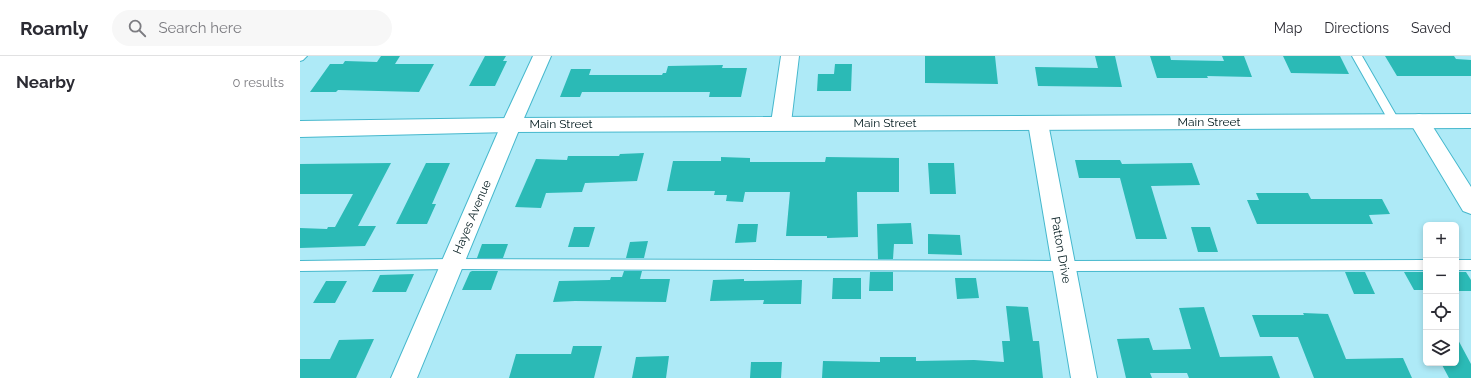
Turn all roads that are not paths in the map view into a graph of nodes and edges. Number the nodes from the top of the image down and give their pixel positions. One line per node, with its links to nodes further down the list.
1 (542, 56): 9 (main road, Hayes Avenue)
2 (790, 56): 7 (main road)
3 (1357, 56): 6 (lane)
4 (1419, 121): 5 (main road, Main Street); 6 (main road, Main Street); 11 (main road)
5 (1471, 121)
6 (1395, 122): 8 (main road, Main Street)
7 (781, 123): 8 (main road, Main Street); 9 (main road, Main Street)
8 (1038, 123): 17 (main road, Patton Drive)
9 (511, 125): 10 (main road, Main Street); 12 (main road, Hayes Avenue)
10 (300, 129)
11 (1471, 205)
12 (452, 264): 16 (lane); 17 (lane); 18 (main road, Hayes Avenue)
13 (1423, 265): 17 (lane)
14 (1459, 265): 15 (lane)
15 (1471, 265)
16 (300, 266)
17 (1064, 266): 19 (main road, Patton Drive)
18 (404, 378)
19 (1084, 378)

